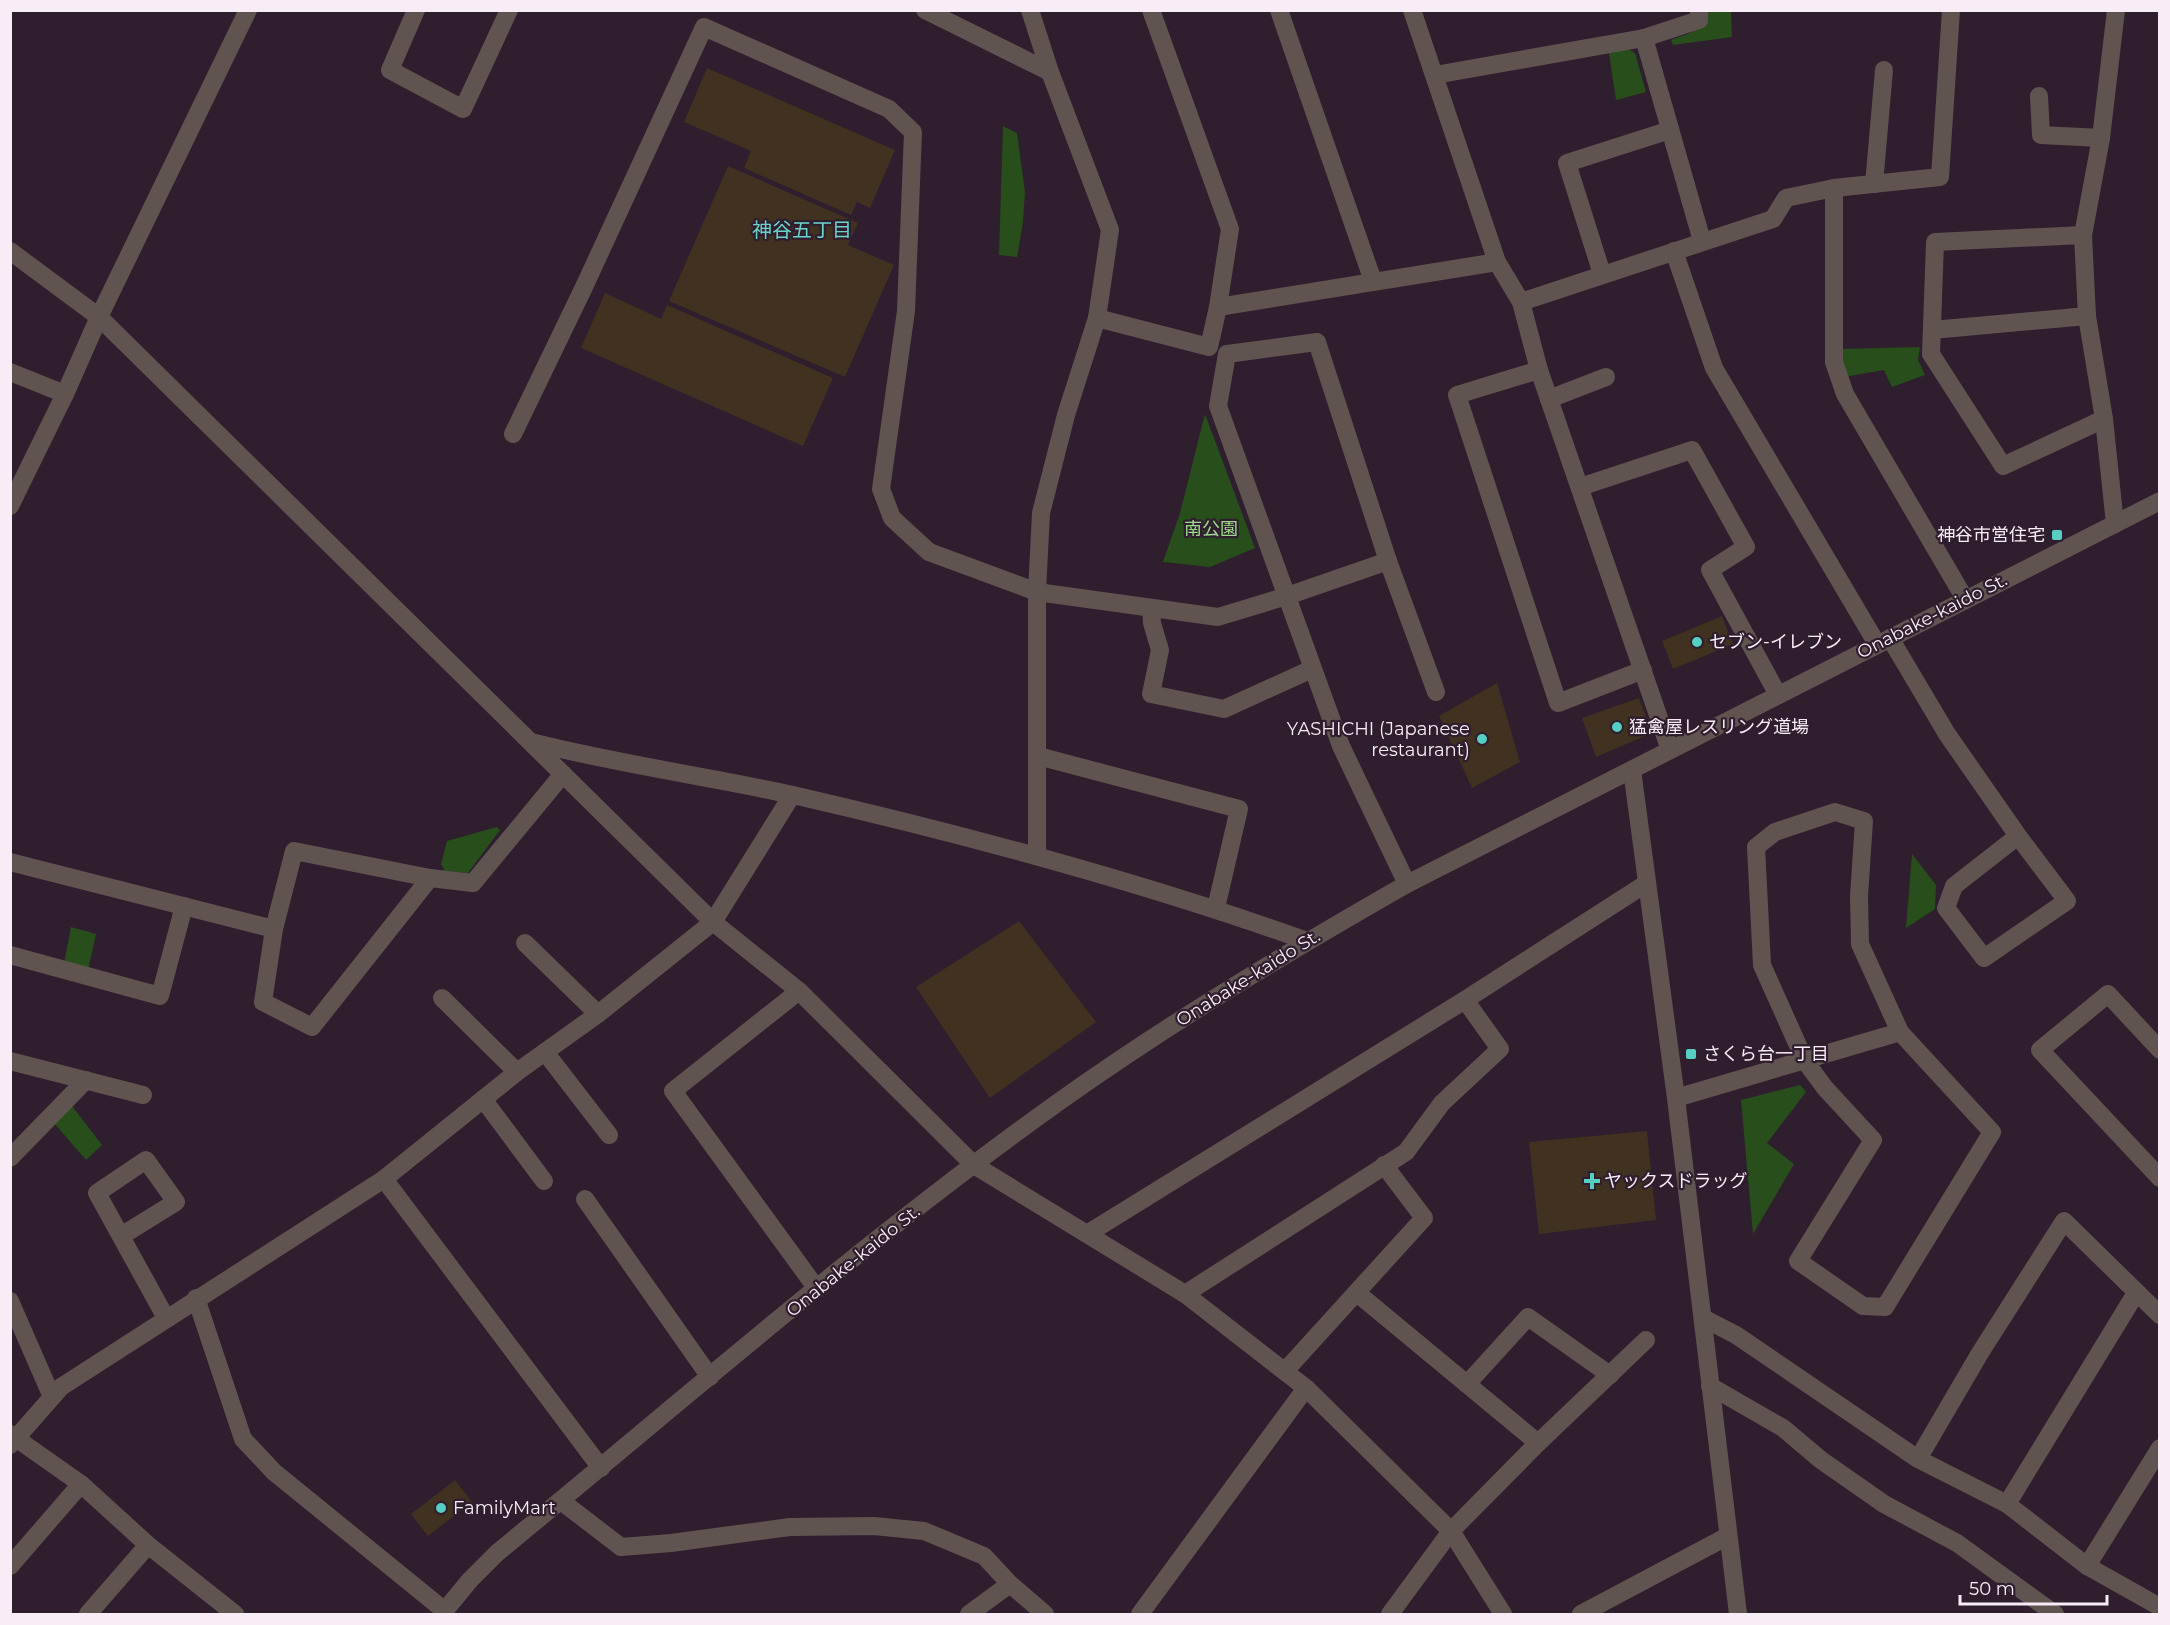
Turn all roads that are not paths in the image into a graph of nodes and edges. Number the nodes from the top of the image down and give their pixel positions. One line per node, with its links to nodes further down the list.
1 (248, 10): 31 (street)
2 (416, 10): 3 (street)
3 (509, 10)
4 (925, 10): 14 (street)
5 (1030, 10): 14 (street)
6 (1152, 10): 29 (street)
7 (1279, 10): 27 (street)
8 (1412, 10): 15 (street)
9 (1699, 10): 12 (street)
10 (1952, 10): 19 (street)
11 (2116, 10): 18 (street)
12 (1644, 38): 15 (street); 17 (street)
13 (1884, 70): 19 (street)
14 (1050, 72): 32 (street)
15 (1434, 75): 25 (street)
16 (2039, 96): 18 (street)
17 (1670, 130): 22 (street); 26 (street)
18 (2101, 138): 21 (street)
19 (1874, 184): 20 (street)
20 (1834, 188): 22 (street); 48 (street)
21 (2083, 235): 30 (street); 33 (street)
22 (1702, 241): 23 (street)
23 (1674, 250): 26 (street); 50 (street)
24 (10, 251): 31 (street)
25 (1497, 262): 27 (street); 28 (street)
26 (1602, 274): 28 (street)
27 (1373, 281): 29 (street)
28 (1521, 302): 34 (street)
29 (1218, 307): 32 (street)
30 (2087, 316): 33 (street); 39 (street)
31 (99, 318): 37 (street); 55 (street)
32 (1097, 318): 46 (street)
33 (1932, 330): 39 (street)
34 (1539, 370): 38 (street); 52 (street)
35 (10, 372): 37 (street)
36 (1606, 377): 38 (street)
37 (65, 394): 43 (street)
38 (1549, 399): 41 (street)
39 (2104, 419): 44 (street)
40 (513, 434): 46 (street)
41 (1580, 487): 52 (street); 54 (street)
42 (2160, 501): 44 (street, Onabake-kaido St.)
43 (10, 506)
44 (2115, 524): 48 (street, Onabake-kaido St.)
45 (1388, 561): 47 (street); 47 (street); 53 (street)
46 (1037, 592): 49 (street); 57 (street)
47 (1287, 596): 49 (street); 51 (street)
48 (1965, 599): 50 (street, Onabake-kaido St.)
49 (1151, 608): 51 (street)
50 (1884, 641): 54 (street, Onabake-kaido St.); 61 (street)
51 (1312, 669): 66 (street)
52 (1643, 670): 56 (street)
53 (1436, 692)
54 (1778, 694): 56 (street, Onabake-kaido St.)
55 (530, 742): 59 (street); 60 (street)
56 (1670, 750): 58 (street, Onabake-kaido St.)
57 (1038, 756): 62 (street); 68 (street)
58 (1632, 770): 65 (street); 66 (street, Onabake-kaido St.)
59 (563, 774): 64 (street); 69 (street)
60 (792, 795): 62 (street); 69 (street)
61 (2018, 836): 61 (street)
62 (1037, 855): 68 (street)
63 (10, 862): 67 (street)
64 (430, 878): 70 (street); 70 (street)
65 (1647, 883): 76 (street); 86 (street)
66 (1407, 884): 71 (street, Onabake-kaido St.)
67 (184, 906): 70 (street); 73 (street)
68 (1216, 908): 71 (street)
69 (713, 922): 74 (street); 77 (street)
70 (274, 929)
71 (1307, 941): 90 (street, Onabake-kaido St.)
72 (525, 943): 77 (street)
73 (10, 955)
74 (799, 991): 90 (street); 98 (street)
75 (442, 998): 83 (street)
76 (1465, 1000): 91 (street); 96 (street)
77 (598, 1014): 80 (street)
78 (1900, 1032): 82 (street); 82 (street); 82 (street)
79 (2160, 1050): 92 (street)
80 (545, 1052): 83 (street); 88 (street)
81 (10, 1061): 84 (street)
82 (1805, 1061): 86 (street)
83 (517, 1072): 87 (street)
84 (86, 1080): 85 (street); 89 (street)
85 (143, 1095)
86 (1676, 1098): 106 (street)
87 (483, 1099): 93 (street); 94 (street)
88 (609, 1135)
89 (10, 1158)
90 (974, 1165): 96 (street); 98 (street, Onabake-kaido St.)
91 (1384, 1165): 99 (street); 101 (street)
92 (2160, 1178)
93 (384, 1179): 102 (street); 119 (street)
94 (544, 1181)
95 (585, 1199): 110 (street)
96 (1087, 1234): 101 (street)
97 (121, 1236): 105 (street)
98 (817, 1289): 110 (street, Onabake-kaido St.)
99 (1357, 1293): 108 (street); 111 (street)
100 (2136, 1293): 104 (street); 118 (street); 122 (street)
101 (1185, 1294): 108 (street)
102 (196, 1298): 105 (street); 131 (street)
103 (10, 1301): 114 (street)
104 (2160, 1315)
105 (166, 1318): 114 (street)
106 (1703, 1318): 112 (street); 118 (street)
107 (1646, 1340): 109 (street)
108 (1285, 1371): 113 (street)
109 (1610, 1374): 111 (street); 116 (street)
110 (710, 1377): 119 (street, Onabake-kaido St.)
111 (1467, 1384): 116 (street)
112 (1710, 1386): 124 (street); 141 (street)
113 (1306, 1388): 123 (street); 136 (street)
114 (52, 1397): 115 (street)
115 (13, 1439): 120 (street)
116 (1538, 1443): 123 (street)
117 (2160, 1448): 127 (street)
118 (1917, 1459): 122 (street)
119 (601, 1468): 121 (street, Onabake-kaido St.)
120 (81, 1484): 125 (street); 126 (street)
121 (561, 1501): 128 (street); 131 (street, Onabake-kaido St.)
122 (2007, 1504): 127 (street)
123 (1451, 1531): 137 (street); 138 (street)
124 (1728, 1536): 139 (street); 140 (street)
125 (148, 1545): 130 (street); 132 (street)
126 (10, 1566)
127 (2087, 1566): 129 (street)
128 (1010, 1584): 134 (street); 135 (street)
129 (2160, 1607)
130 (212, 1608): 133 (street)
131 (443, 1613)
132 (88, 1614)
133 (235, 1614)
134 (969, 1614)
135 (1045, 1614)
136 (1140, 1614)
137 (1390, 1614)
138 (1503, 1614)
139 (1581, 1614)
140 (1738, 1614)
141 (2055, 1614)

